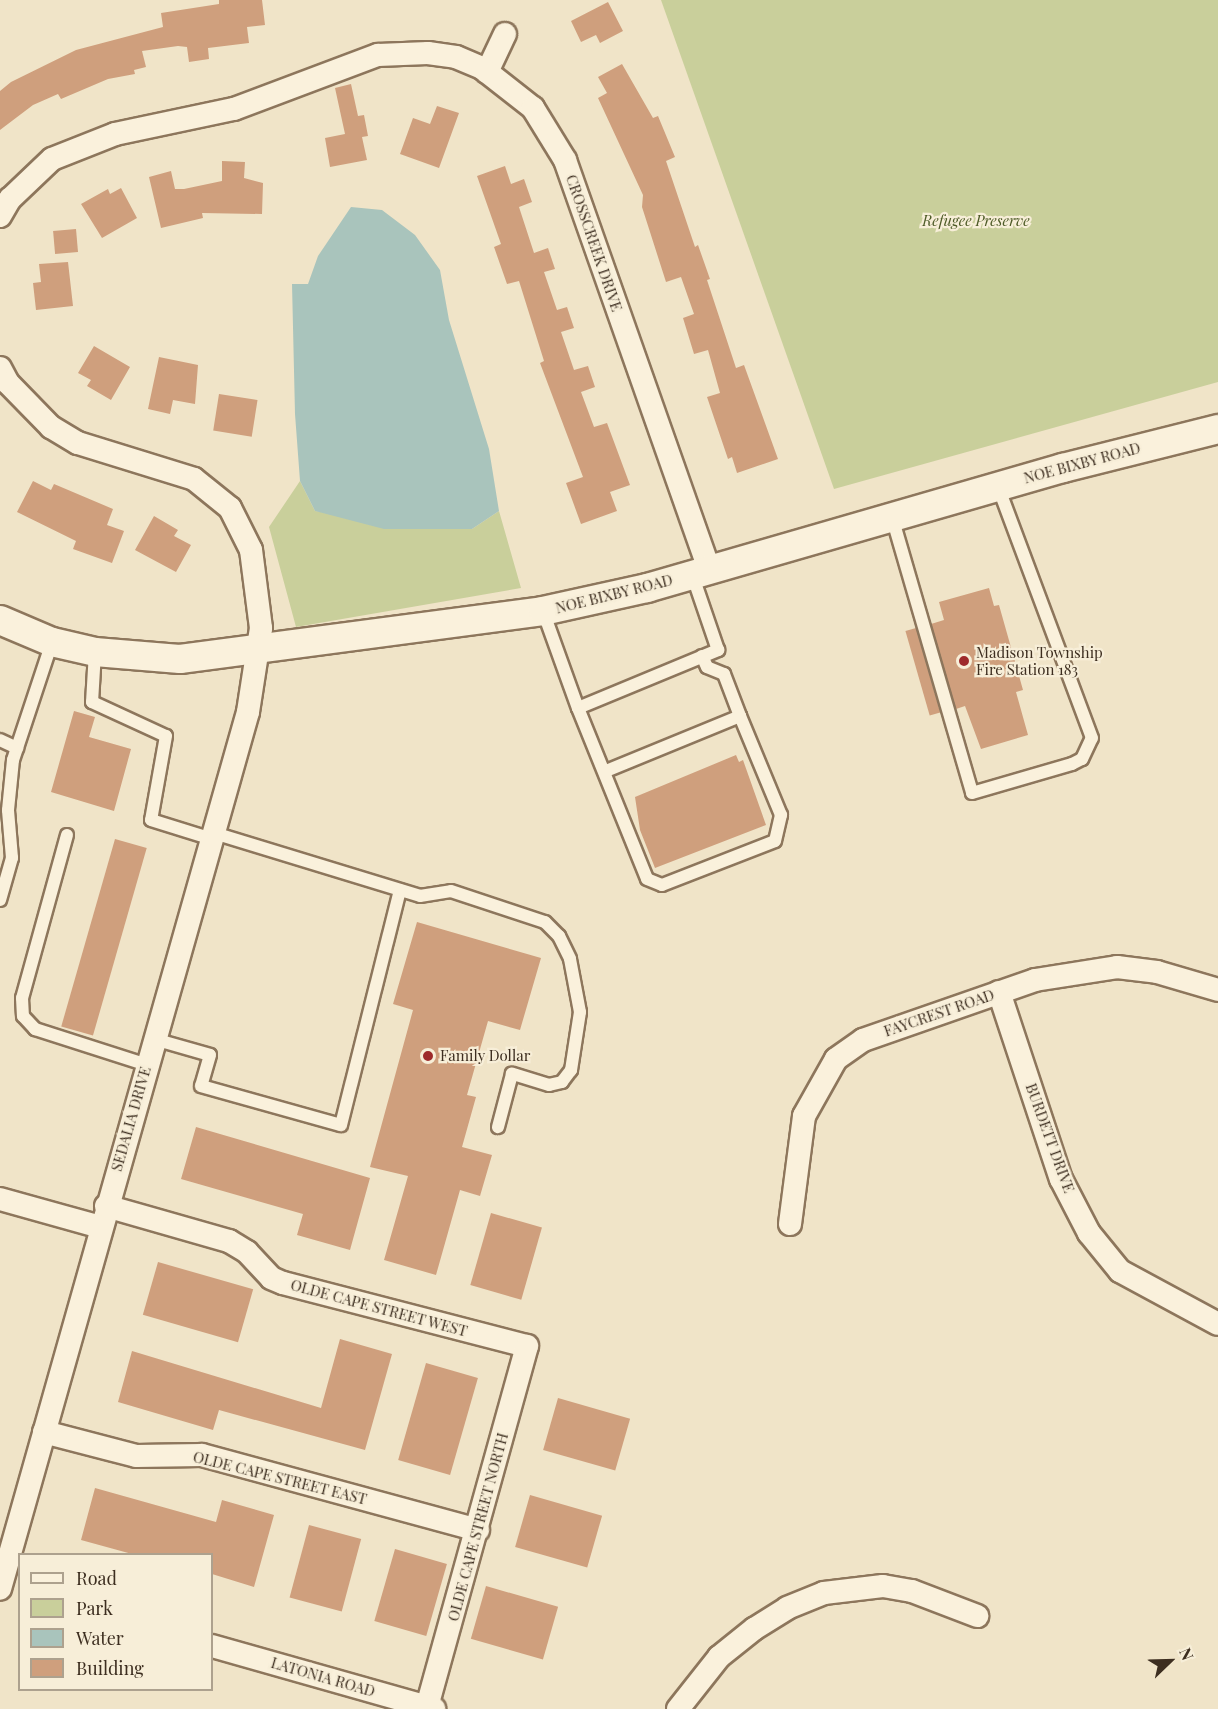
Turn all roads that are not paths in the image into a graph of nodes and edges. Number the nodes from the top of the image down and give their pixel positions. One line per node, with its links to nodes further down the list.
1 (505, 34): 2 (street)
2 (487, 72): 3 (street, CROSSCREEK DRIVE); 8 (street, CROSSCREEK DRIVE)
3 (0, 216)
4 (0, 368): 12 (street)
5 (1218, 429): 6 (street, NOE BIXBY ROAD)
6 (998, 487): 7 (street, NOE BIXBY ROAD); 7 (lane)
7 (892, 517): 8 (street, NOE BIXBY ROAD)
8 (700, 572): 9 (street, NOE BIXBY ROAD); 14 (lane)
9 (543, 611): 12 (street, NOE BIXBY ROAD); 15 (lane)
10 (0, 620): 11 (street, NOE BIXBY ROAD)
11 (52, 642): 13 (street, NOE BIXBY ROAD); 18 (lane)
12 (260, 649): 13 (street, NOE BIXBY ROAD); 21 (street, SEDALIA DRIVE)
13 (94, 652): 21 (lane)
14 (702, 656): 15 (lane); 16 (lane)
15 (578, 708): 19 (lane)
16 (740, 716): 19 (lane); 19 (lane)
17 (0, 740): 18 (lane)
18 (17, 748): 23 (lane)
19 (606, 771)
20 (67, 835): 27 (lane)
21 (213, 836): 22 (lane); 26 (street, SEDALIA DRIVE)
22 (400, 890): 26 (lane); 28 (lane)
23 (0, 900)
24 (1218, 990): 25 (street, FAYCREST ROAD)
25 (999, 992): 31 (street, FAYCREST ROAD); 32 (street, BURDETT DRIVE)
26 (154, 1039): 27 (street, SEDALIA DRIVE)
27 (147, 1065): 30 (street, SEDALIA DRIVE)
28 (498, 1126)
29 (0, 1199): 30 (street, OLDE CAPE STREET WEST)
30 (103, 1216): 33 (street, OLDE CAPE STREET WEST); 34 (street, SEDALIA DRIVE)
31 (790, 1224)
32 (1218, 1324)
33 (527, 1346): 35 (street, OLDE CAPE STREET NORTH)
34 (44, 1432): 35 (street, OLDE CAPE STREET EAST); 36 (street, SEDALIA DRIVE)
35 (478, 1530): 40 (street, OLDE CAPE STREET NORTH)
36 (0, 1587): 37 (street)
37 (18, 1591)
38 (977, 1616): 41 (street)
39 (213, 1646): 40 (street, LATONIA ROAD)
40 (431, 1708)
41 (678, 1709)

